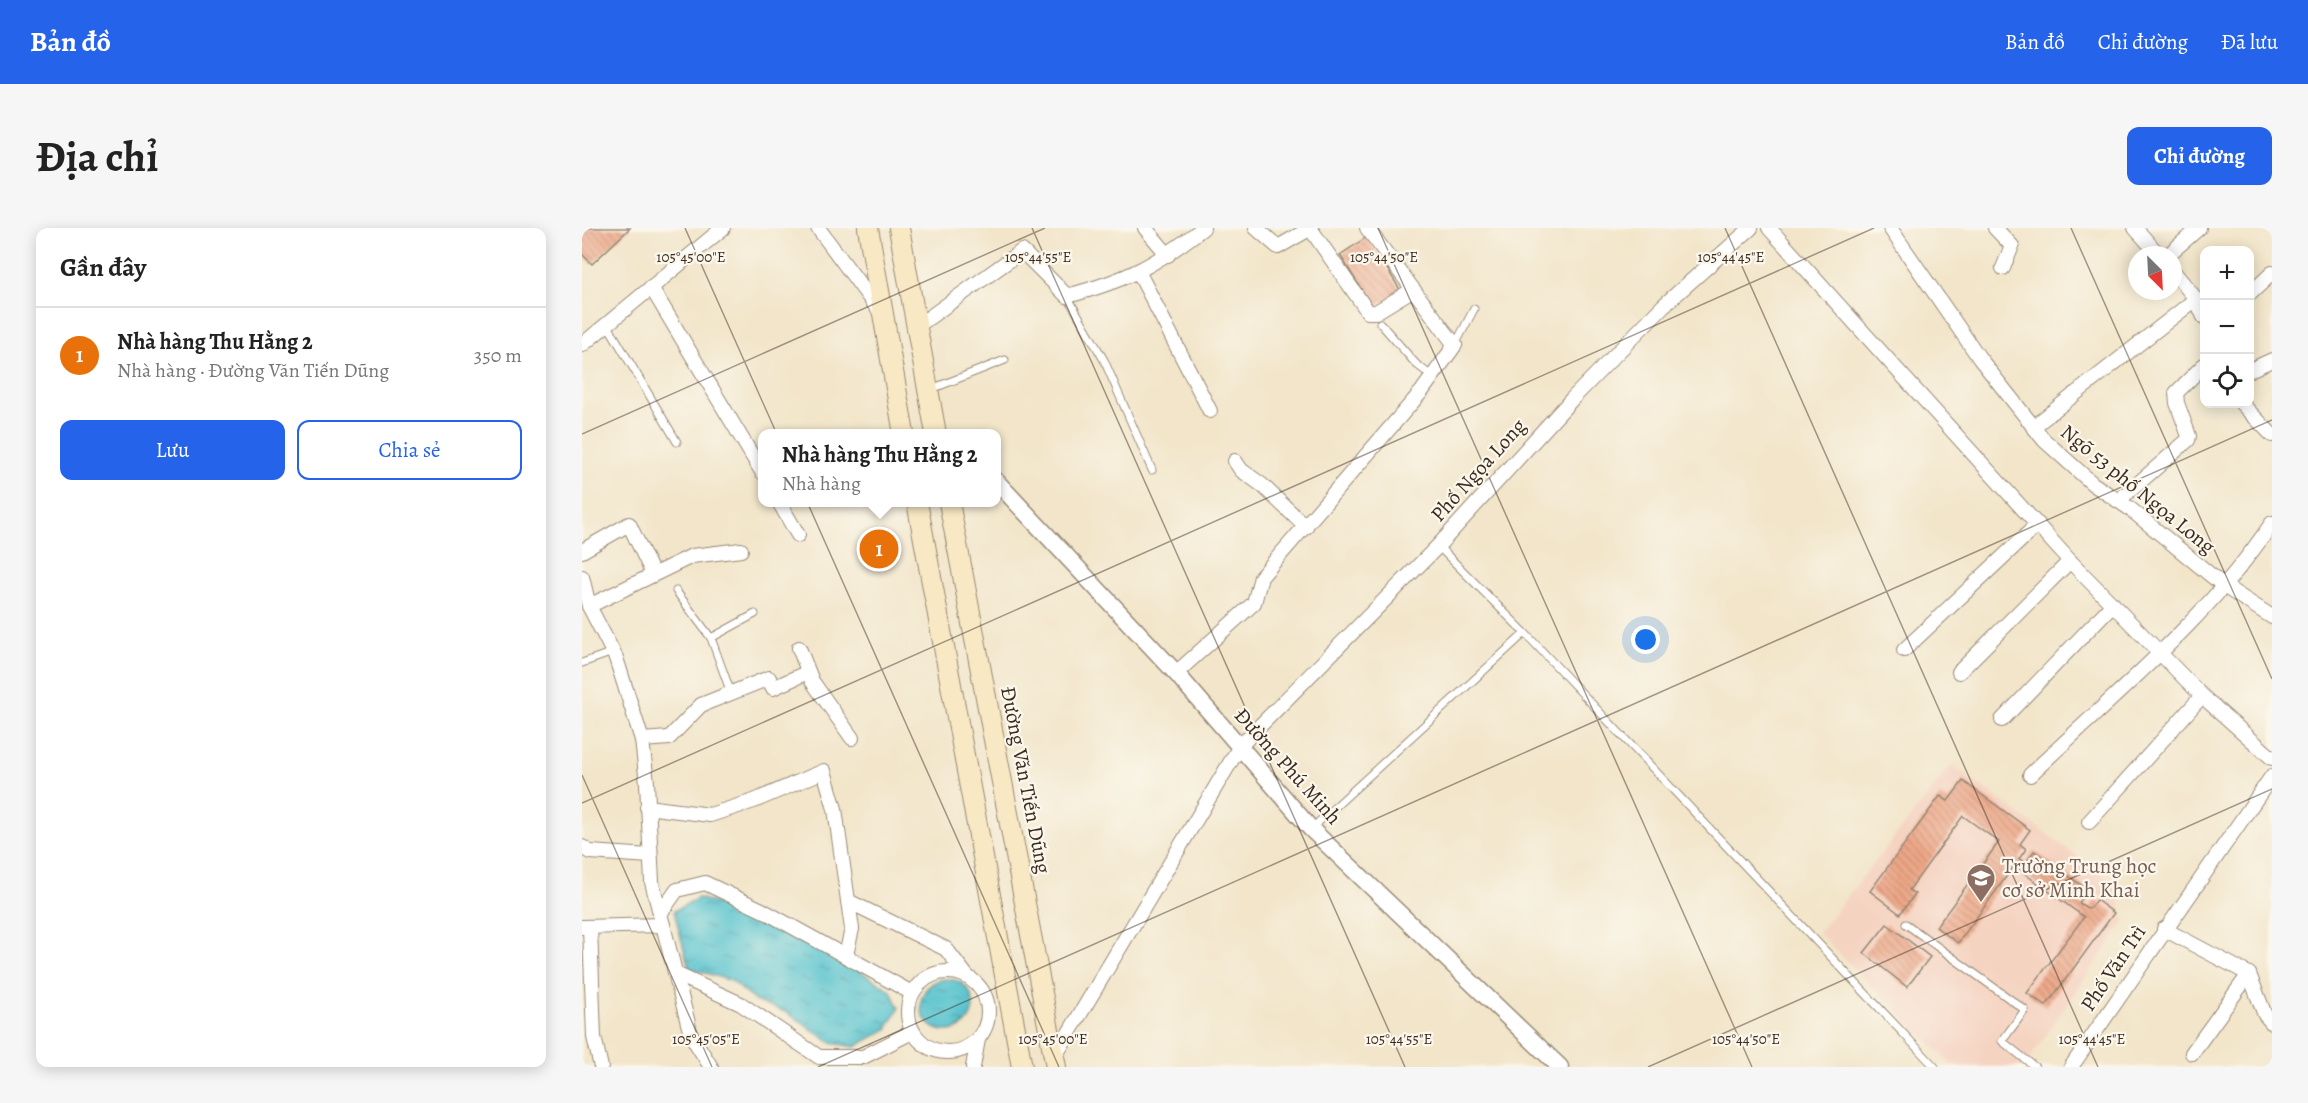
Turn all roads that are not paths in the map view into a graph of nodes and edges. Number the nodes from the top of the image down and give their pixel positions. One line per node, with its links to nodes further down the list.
1 (723, 228): 23 (street)
2 (818, 228): 30 (street)
3 (868, 228): 30 (main road)
4 (899, 228): 33 (main road)
5 (1144, 228): 18 (street)
6 (1203, 228): 18 (street)
7 (1256, 228): 8 (street)
8 (1310, 228): 24 (street)
9 (1367, 228): 24 (street)
10 (1751, 228): 61 (street, Phố Ngọa Long)
11 (1769, 228): 58 (street)
12 (1890, 228): 44 (street, Ngõ 53 phố Ngọa Long)
13 (1995, 228): 19 (street)
14 (2135, 228): 16 (street)
15 (2199, 228): 17 (street)
16 (2151, 246)
17 (2178, 246)
18 (1168, 255): 20 (street)
19 (2003, 268)
20 (1140, 273): 26 (street); 43 (street)
21 (2272, 273): 25 (street)
22 (2182, 282): 27 (street)
23 (651, 287): 32 (street); 50 (street)
24 (1413, 290): 35 (street)
25 (2254, 290)
26 (1067, 296): 33 (street); 51 (lane)
27 (2196, 299): 28 (street); 44 (street)
28 (2200, 307)
29 (1474, 309): 35 (lane)
30 (883, 316): 45 (main road)
31 (1380, 323): 40 (lane)
32 (607, 324): 34 (street); 48 (lane)
33 (916, 327): 41 (main road)
34 (582, 345)
35 (1455, 345): 40 (street)
36 (1005, 360): 41 (lane)
37 (2272, 360): 38 (street)
38 (2254, 368)
39 (2200, 369): 53 (street)
40 (1432, 377): 59 (street)
41 (927, 391): 46 (main road)
42 (2246, 408): 47 (street)
43 (1210, 411)
44 (2033, 427): 53 (street, Ngõ 53 phố Ngọa Long)
45 (903, 429)
46 (936, 429)
47 (2272, 435)
48 (677, 442)
49 (1235, 461): 59 (street)
50 (758, 465)
51 (1152, 470)
52 (1001, 486): 82 (street, Đường Phú Minh)
53 (2118, 501): 67 (street, Ngõ 53 phố Ngọa Long)
54 (782, 507): 60 (street)
55 (918, 507): 109 (main road)
56 (950, 507): 114 (main road, Đường Văn Tiến Dũng)
57 (2272, 523): 67 (street)
58 (2038, 524): 64 (street); 76 (street)
59 (1306, 527): 82 (street)
60 (798, 535)
61 (1438, 546): 73 (lane); 88 (street, Phố Ngọa Long)
62 (741, 550): 65 (street)
63 (582, 551): 65 (street)
64 (2070, 561): 69 (street); 81 (street)
65 (653, 574): 70 (street)
66 (582, 576): 70 (street)
67 (2224, 586): 72 (street, Ngõ 53 phố Ngọa Long); 78 (street)
68 (676, 591): 74 (lane)
69 (2113, 604): 78 (street); 85 (street)
70 (589, 606): 77 (street)
71 (755, 615): 74 (lane)
72 (2272, 618)
73 (1525, 633): 94 (lane); 121 (lane)
74 (711, 638): 83 (lane)
75 (799, 648): 80 (street)
76 (1904, 650)
77 (613, 652): 79 (lane); 87 (street)
78 (2162, 652): 84 (street); 90 (street)
79 (582, 663)
80 (808, 672): 83 (street); 86 (street)
81 (1959, 672)
82 (1176, 673): 88 (street, Đường Phú Minh)
83 (731, 693): 87 (street)
84 (2202, 696): 89 (street); 93 (street)
85 (2002, 720)
86 (852, 738)
87 (642, 740): 92 (street)
88 (1240, 746): 94 (street, Đường Phú Minh); 114 (street, Phố Ngọa Long)
89 (2272, 758)
90 (2030, 776)
91 (2272, 776): 101 (street, Phố Văn Trì)
92 (647, 807): 96 (street); 97 (street)
93 (2089, 822)
94 (1311, 829): 120 (street, Đường Phú Minh)
95 (582, 848): 96 (street)
96 (650, 856): 98 (street)
97 (848, 901): 102 (street); 105 (street)
98 (661, 919): 100 (street); 102 (street); 103 (street)
99 (1906, 924): 122 (lane)
100 (586, 927): 116 (street)
101 (2164, 929): 104 (street); 115 (street, Phố Văn Trì)
102 (846, 955): 106 (street)
103 (676, 974): 113 (street); 117 (street)
104 (2249, 974): 108 (street); 112 (street)
105 (966, 975): 106 (street); 107 (street)
106 (912, 993): 110 (street)
107 (989, 1013): 109 (street); 111 (street)
108 (2272, 1023)
109 (1015, 1026): 119 (main road)
110 (912, 1032): 111 (street); 113 (street)
111 (978, 1039): 118 (street)
112 (2192, 1053)
113 (817, 1062)
114 (1055, 1062)
115 (2073, 1066)
116 (601, 1067)
117 (711, 1067)
118 (973, 1067)
119 (1022, 1067)
120 (1560, 1067)
121 (1935, 1067)
122 (2035, 1067)

